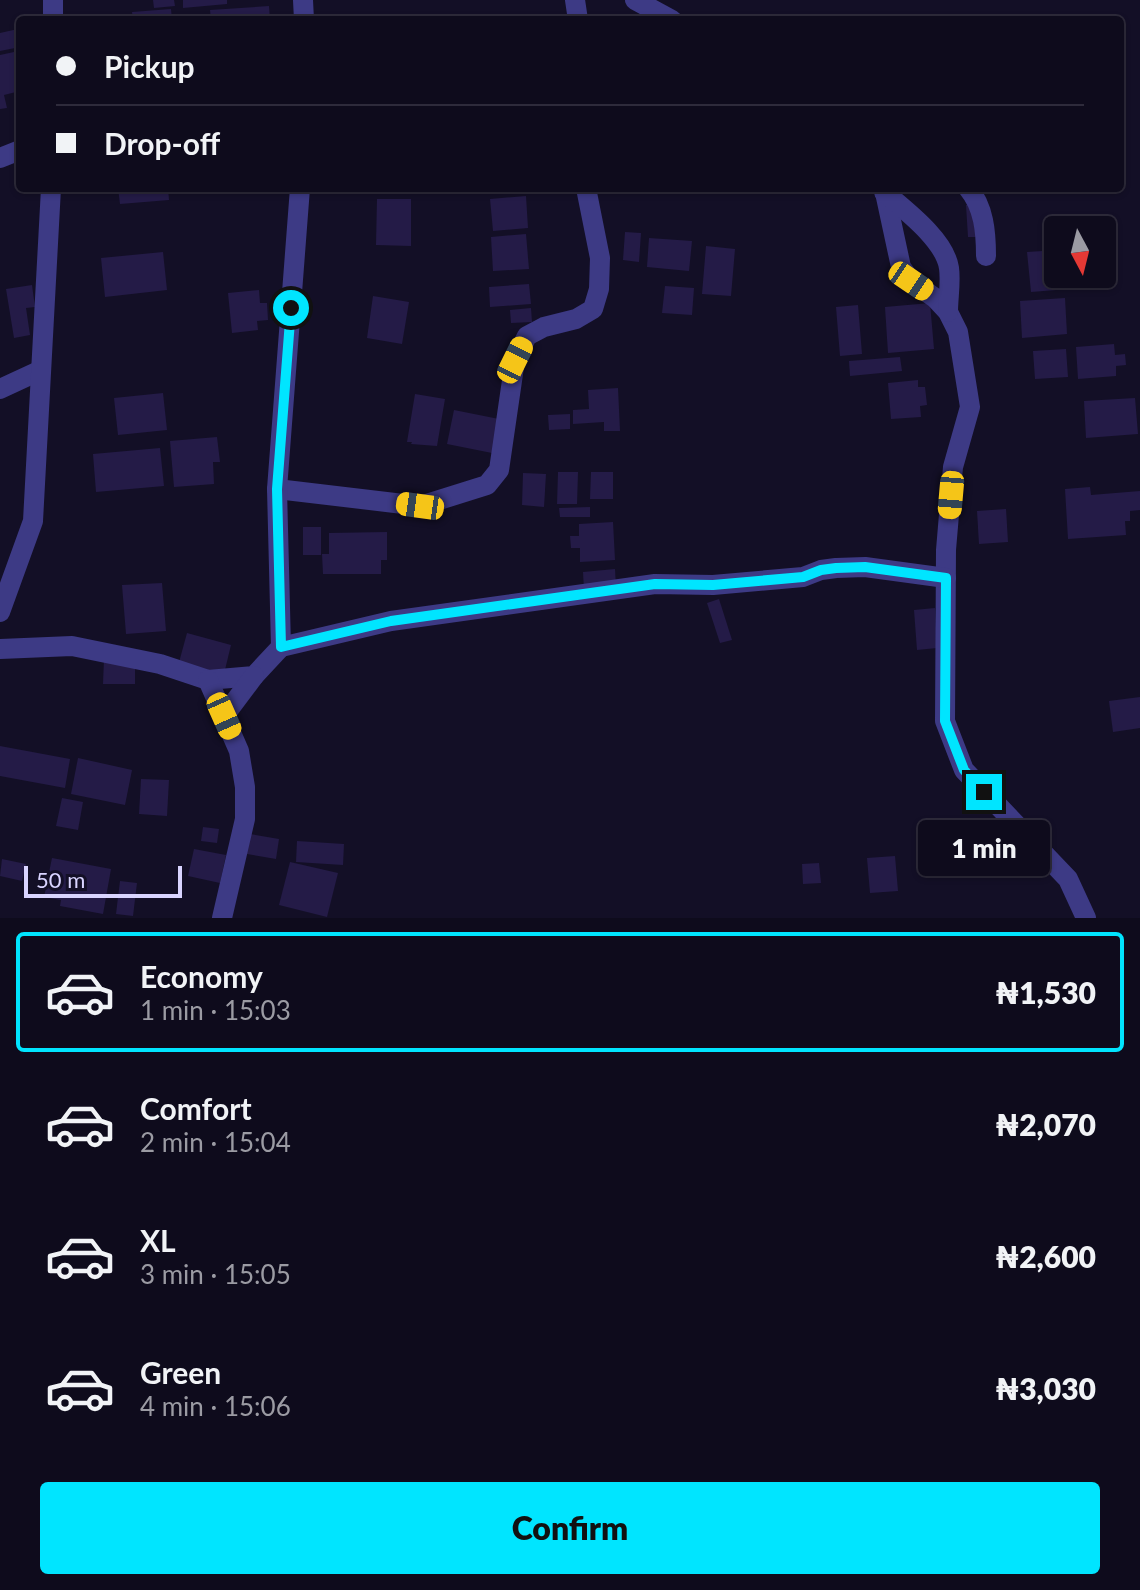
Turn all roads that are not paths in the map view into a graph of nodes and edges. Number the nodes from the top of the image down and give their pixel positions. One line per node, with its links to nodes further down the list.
1 (635, 0): 2 (street)
2 (665, 16)
3 (51, 192): 11 (street)
4 (300, 192): 13 (street)
5 (587, 192): 13 (street)
6 (884, 192): 10 (street)
7 (886, 192): 10 (street)
8 (971, 192): 9 (street)
9 (986, 256)
10 (948, 312): 14 (street)
11 (41, 370): 12 (street); 15 (street)
12 (0, 389)
13 (277, 489): 16 (street)
14 (946, 578): 16 (street); 22 (street)
15 (0, 612)
16 (281, 647): 18 (street)
17 (0, 649): 19 (street)
18 (254, 676): 19 (street); 20 (street)
19 (208, 680): 20 (street)
20 (224, 716): 21 (street)
21 (222, 918)
22 (1086, 918)

